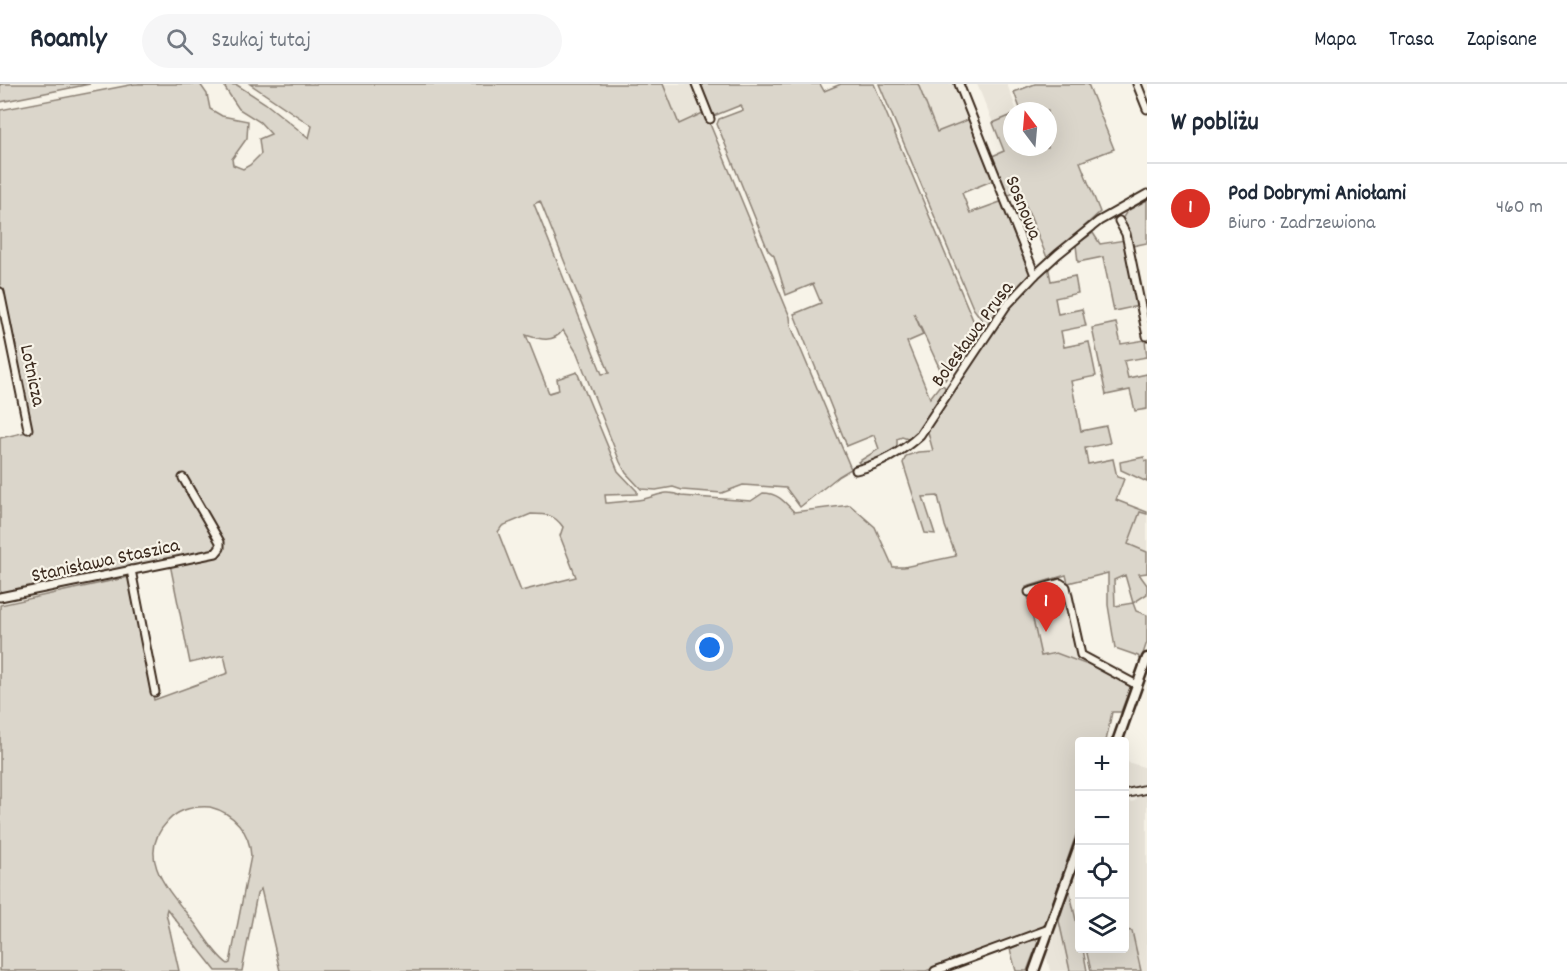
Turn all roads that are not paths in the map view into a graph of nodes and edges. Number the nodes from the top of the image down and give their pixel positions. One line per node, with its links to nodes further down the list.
1 (696, 84): 5 (street)
2 (958, 84): 8 (street, Sosnowa)
3 (1137, 84): 4 (street)
4 (1147, 108)
5 (710, 119)
6 (1146, 195): 8 (street, Bolesława Prusa)
7 (1119, 221): 10 (street)
8 (1035, 275): 12 (street, Bolesława Prusa)
9 (0, 292): 11 (street, Lotnicza)
10 (1147, 336)
11 (28, 429)
12 (856, 470)
13 (183, 478): 14 (street, Stanisława Staszica)
14 (131, 570): 16 (street, Stanisława Staszica); 19 (street)
15 (1029, 592): 18 (street)
16 (0, 597)
17 (1147, 657): 18 (main road)
18 (1137, 685): 20 (main road)
19 (154, 692)
20 (1118, 737)
21 (1147, 789): 22 (street)
22 (1129, 793)
23 (1079, 845): 24 (main road)
24 (1049, 929): 25 (street); 26 (main road)
25 (935, 971)
26 (1034, 971)

